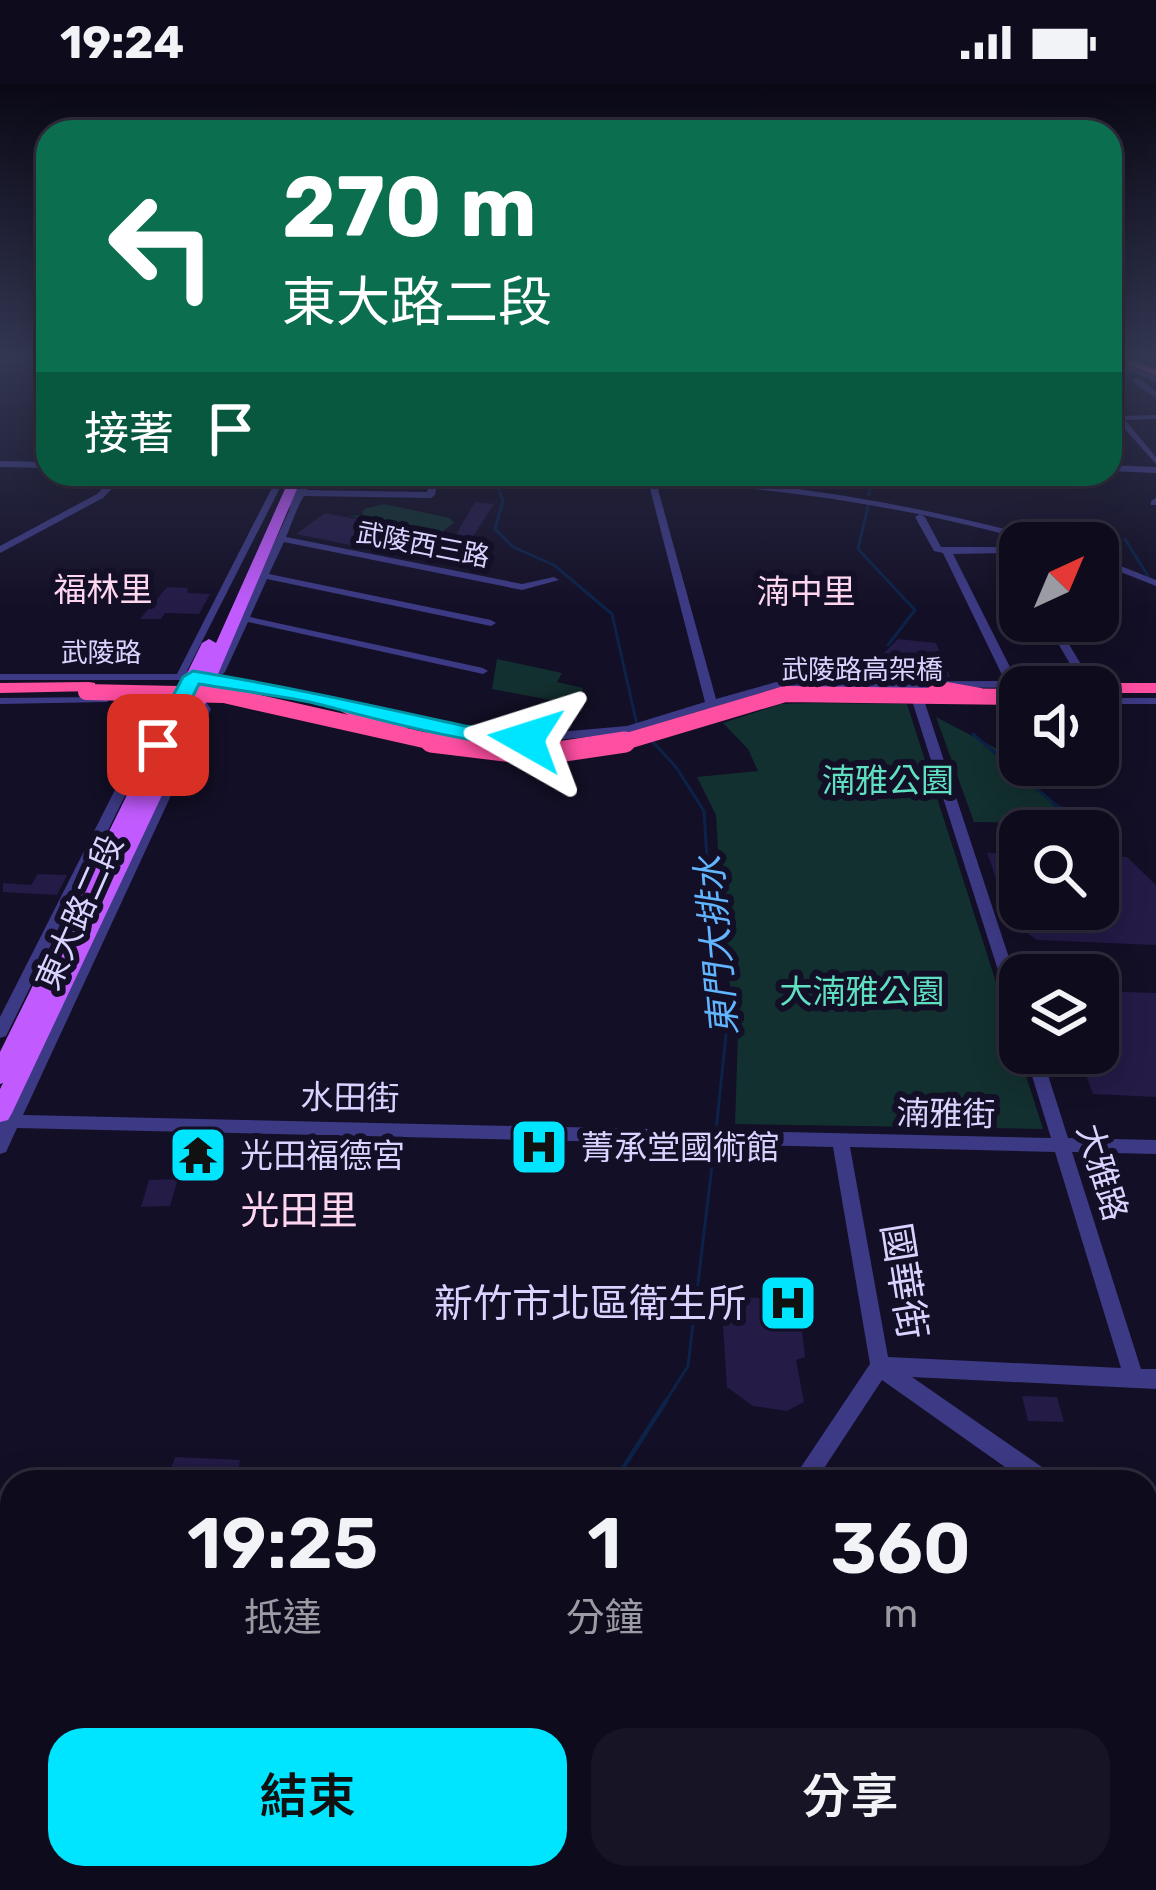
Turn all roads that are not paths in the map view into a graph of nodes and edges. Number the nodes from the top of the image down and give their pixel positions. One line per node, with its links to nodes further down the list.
1 (1135, 441): 4 (street)
2 (0, 464): 3 (street)
3 (36, 465)
4 (1156, 466): 5 (street)
5 (1122, 467)
6 (110, 486): 17 (street)
7 (282, 486): 29 (main road, 東大路二段)
8 (292, 486): 13 (street, 東大路二段)
9 (305, 486): 13 (street, 東大路二段)
10 (433, 486): 13 (street)
11 (656, 486): 39 (street)
12 (768, 486): 15 (street)
13 (299, 497): 16 (street, 東大路二段)
14 (920, 518): 19 (street)
15 (999, 529)
16 (283, 539): 21 (street, 東大路二段); 22 (street, 武陵西三路)
17 (0, 550)
18 (999, 550): 19 (street)
19 (947, 551): 26 (street)
20 (1119, 567): 23 (street)
21 (266, 576): 24 (street, 東大路二段); 25 (street)
22 (554, 580)
23 (1156, 583)
24 (246, 620): 27 (street); 29 (street, 東大路二段)
25 (490, 622)
26 (1005, 666)
27 (483, 671)
28 (0, 676): 29 (street, 武陵路)
29 (201, 677): 38 (main road, 東大路二段); 40 (street, 武陵路)
30 (1156, 692): 36 (highway)
31 (915, 693): 32 (street); 39 (street); 45 (street)
32 (939, 693): 34 (street); 35 (highway)
33 (999, 693): 39 (highway, 武陵路高架橋, bridge)
34 (999, 693)
35 (999, 693)
36 (1119, 693)
37 (0, 694): 38 (street, 武陵路); 39 (highway, 武陵路高架橋, bridge)
38 (190, 699): 40 (street, 武陵路); 46 (street, 東大路二段); 48 (main road, 東大路二段); 49 (main road, 東大路二段)
39 (720, 707): 40 (highway, bridge); 41 (street)
40 (337, 713): 42 (street, 武陵路); 44 (street, 武陵路)
41 (666, 727): 43 (street, bridge); 43 (street)
42 (604, 733): 43 (street, 武陵路); 44 (street)
43 (635, 737): 44 (street)
44 (610, 753)
45 (1000, 954)
46 (0, 1032)
47 (1040, 1074): 52 (street, 大雅路)
48 (0, 1075)
49 (5, 1118): 50 (street, 水田街); 53 (street, 東大路二段)
50 (736, 1137): 51 (street, 湳雅街)
51 (841, 1142): 52 (street, 湳雅街); 55 (street, 國華街)
52 (1064, 1145): 54 (street, 湳雅街); 56 (street, 大雅路)
53 (0, 1147)
54 (1156, 1147)
55 (880, 1366): 56 (street); 57 (street, 國華街); 58 (street)
56 (1145, 1378)
57 (810, 1470)
58 (1027, 1470)

